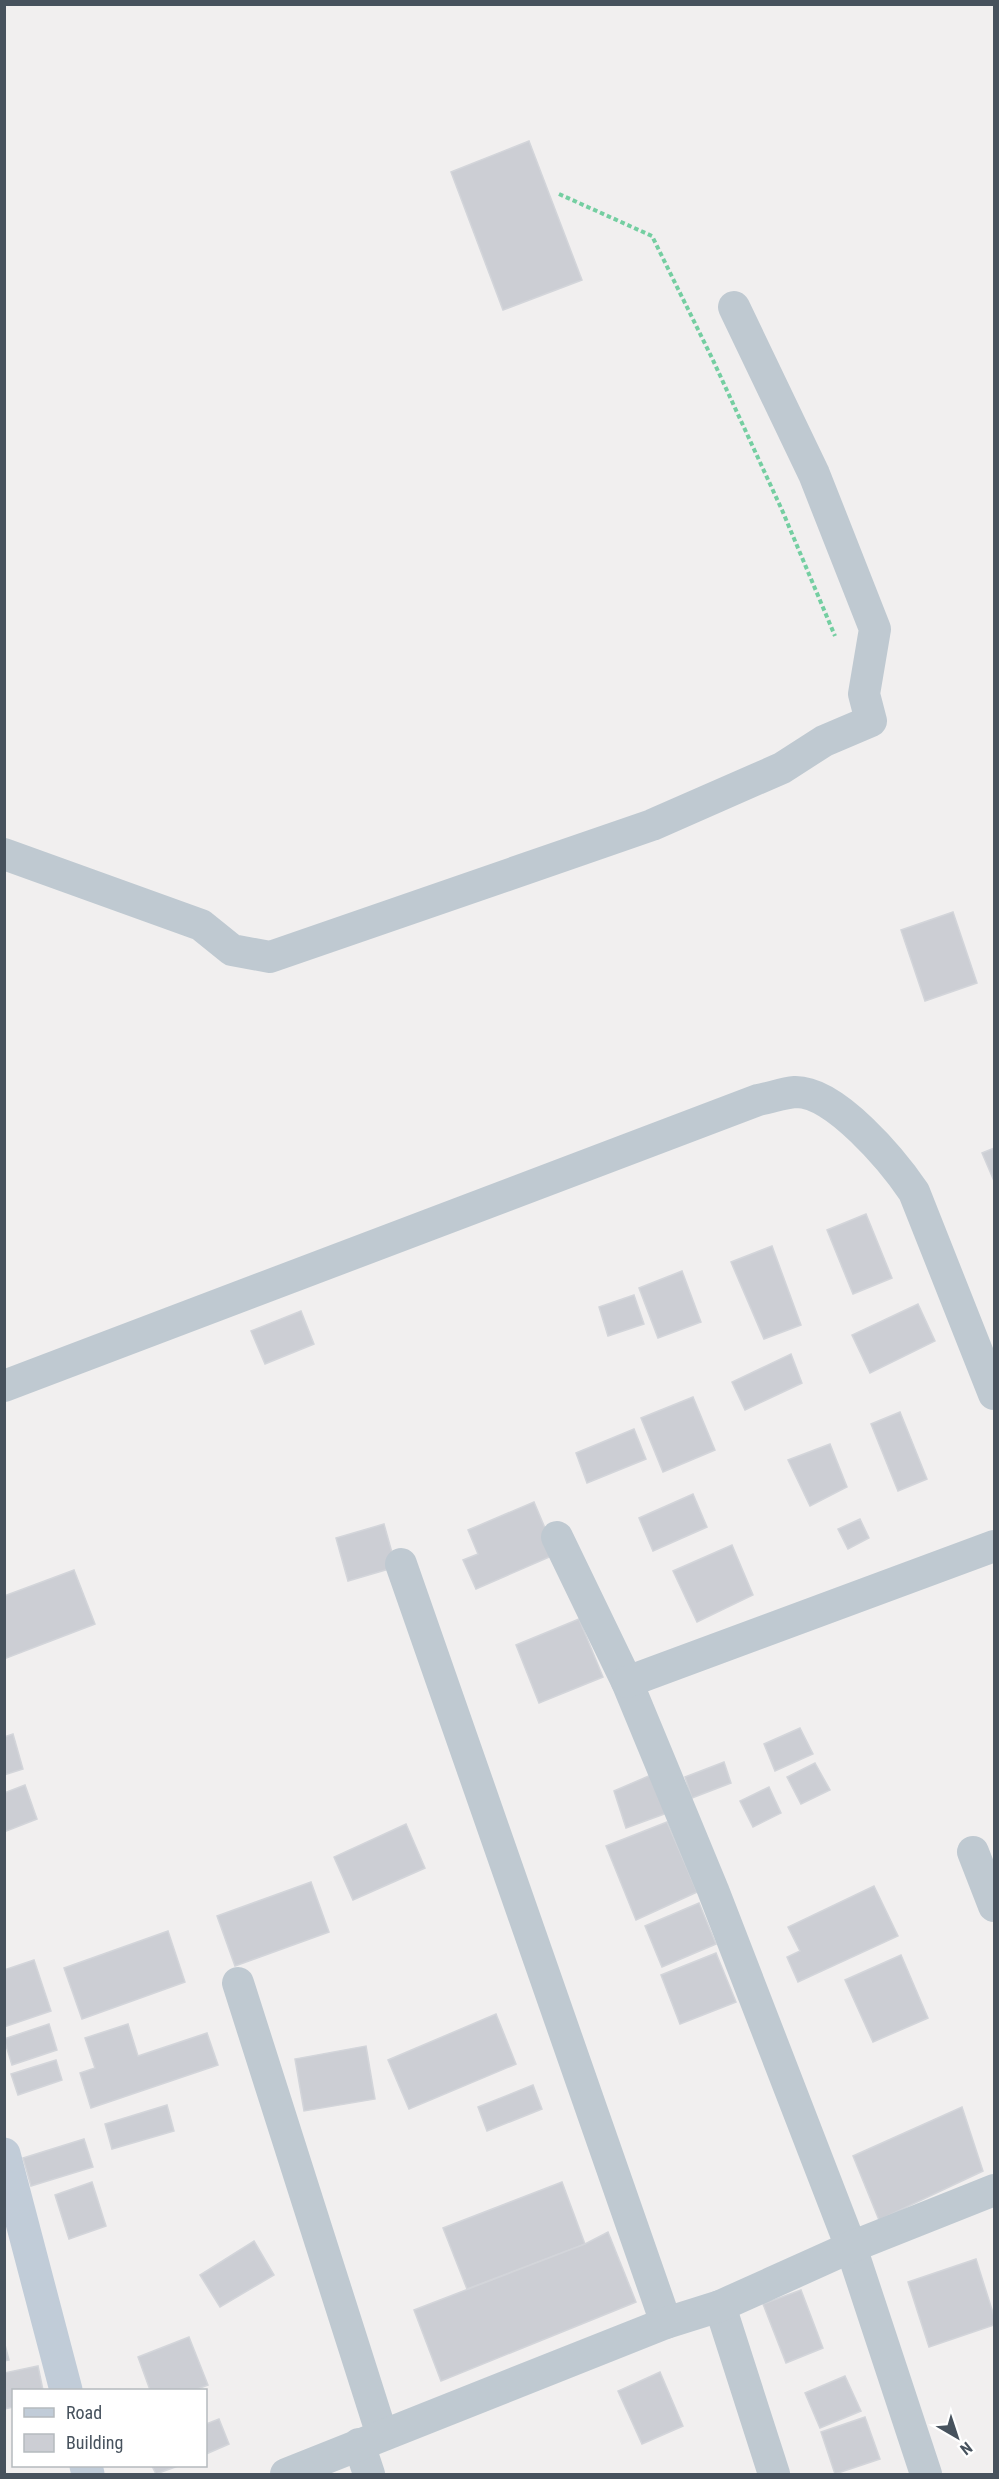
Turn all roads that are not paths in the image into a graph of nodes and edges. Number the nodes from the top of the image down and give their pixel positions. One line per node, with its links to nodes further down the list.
1 (734, 307): 2 (street)
2 (4, 854)
3 (4, 1386): 4 (street)
4 (994, 1394)
5 (556, 1537): 8 (street)
6 (994, 1546): 8 (street)
7 (401, 1564): 16 (street)
8 (627, 1682): 14 (street)
9 (973, 1852): 10 (street)
10 (994, 1906)
11 (238, 1983): 18 (street)
12 (4, 2154): 17 (main road)
13 (994, 2190): 14 (street)
14 (851, 2247): 15 (street); 22 (street)
15 (720, 2306): 16 (street); 21 (street)
16 (666, 2323): 18 (street)
17 (65, 2389)
18 (370, 2440): 19 (street); 20 (street)
19 (286, 2475)
20 (369, 2475)
21 (774, 2475)
22 (926, 2475)

